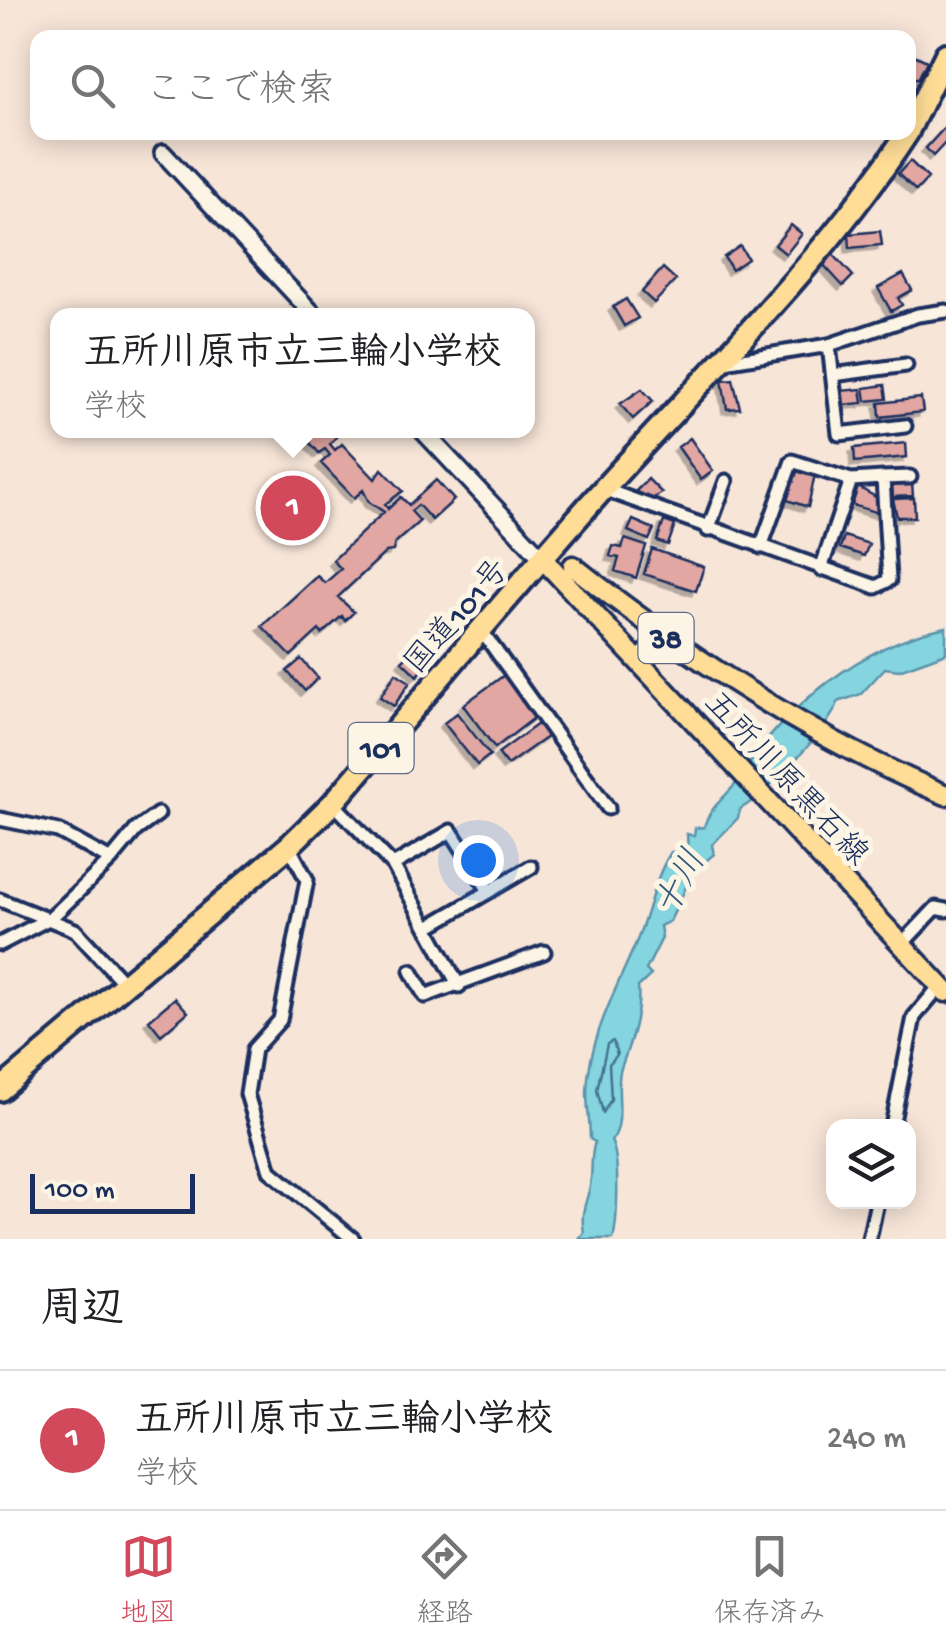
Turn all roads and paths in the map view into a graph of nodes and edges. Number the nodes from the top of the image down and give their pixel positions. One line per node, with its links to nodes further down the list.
1 (946, 54): 2 (highway, 国道101号 / 101)
2 (916, 116)
3 (903, 140): 8 (highway, 国道101号 / 101)
4 (163, 153): 5 (street)
5 (308, 308)
6 (946, 311): 7 (street)
7 (829, 345): 8 (street); 10 (street)
8 (720, 362): 17 (highway, 国道101号 / 101)
9 (906, 365): 10 (street)
10 (833, 375): 11 (street)
11 (905, 426)
12 (430, 438): 20 (street)
13 (910, 477): 14 (street)
14 (883, 478): 16 (street); 22 (street)
15 (726, 480): 18 (street)
16 (851, 480): 19 (street); 22 (street)
17 (603, 489): 18 (street); 20 (highway, 国道101号 / 101)
18 (708, 530): 19 (street)
19 (762, 548): 22 (street)
20 (544, 560): 23 (highway, 国道101号 / 101); 25 (main road, 五所川原黒石線 / 38)
21 (574, 566): 24 (main road, 五所川原黒石線 / 38)
22 (821, 569)
23 (481, 630): 27 (highway, 国道101号 / 101); 28 (street)
24 (663, 635): 25 (street); 26 (main road, 五所川原黒石線 / 38)
25 (636, 659): 41 (main road, 五所川原黒石線 / 38)
26 (946, 795)
27 (333, 804): 31 (highway, 国道101号 / 101); 33 (street)
28 (608, 808)
29 (158, 814): 32 (street)
30 (0, 819): 32 (street)
31 (289, 846): 44 (highway, 国道101号 / 101); 50 (street)
32 (110, 860): 38 (street)
33 (392, 866): 35 (street); 39 (street)
34 (531, 867): 35 (street)
35 (490, 891): 39 (street)
36 (0, 900): 38 (street)
37 (946, 910): 41 (street)
38 (52, 918): 40 (street); 44 (street)
39 (428, 926): 45 (street)
40 (0, 944)
41 (901, 944): 46 (main road, 五所川原黒石線 / 38)
42 (544, 952): 45 (street)
43 (412, 971): 45 (street)
44 (125, 984): 47 (highway, 国道101号 / 101)
45 (460, 986)
46 (943, 989): 48 (street)
47 (0, 1090)
48 (893, 1119)
49 (875, 1209): 51 (street)
50 (353, 1239)
51 (869, 1239)

